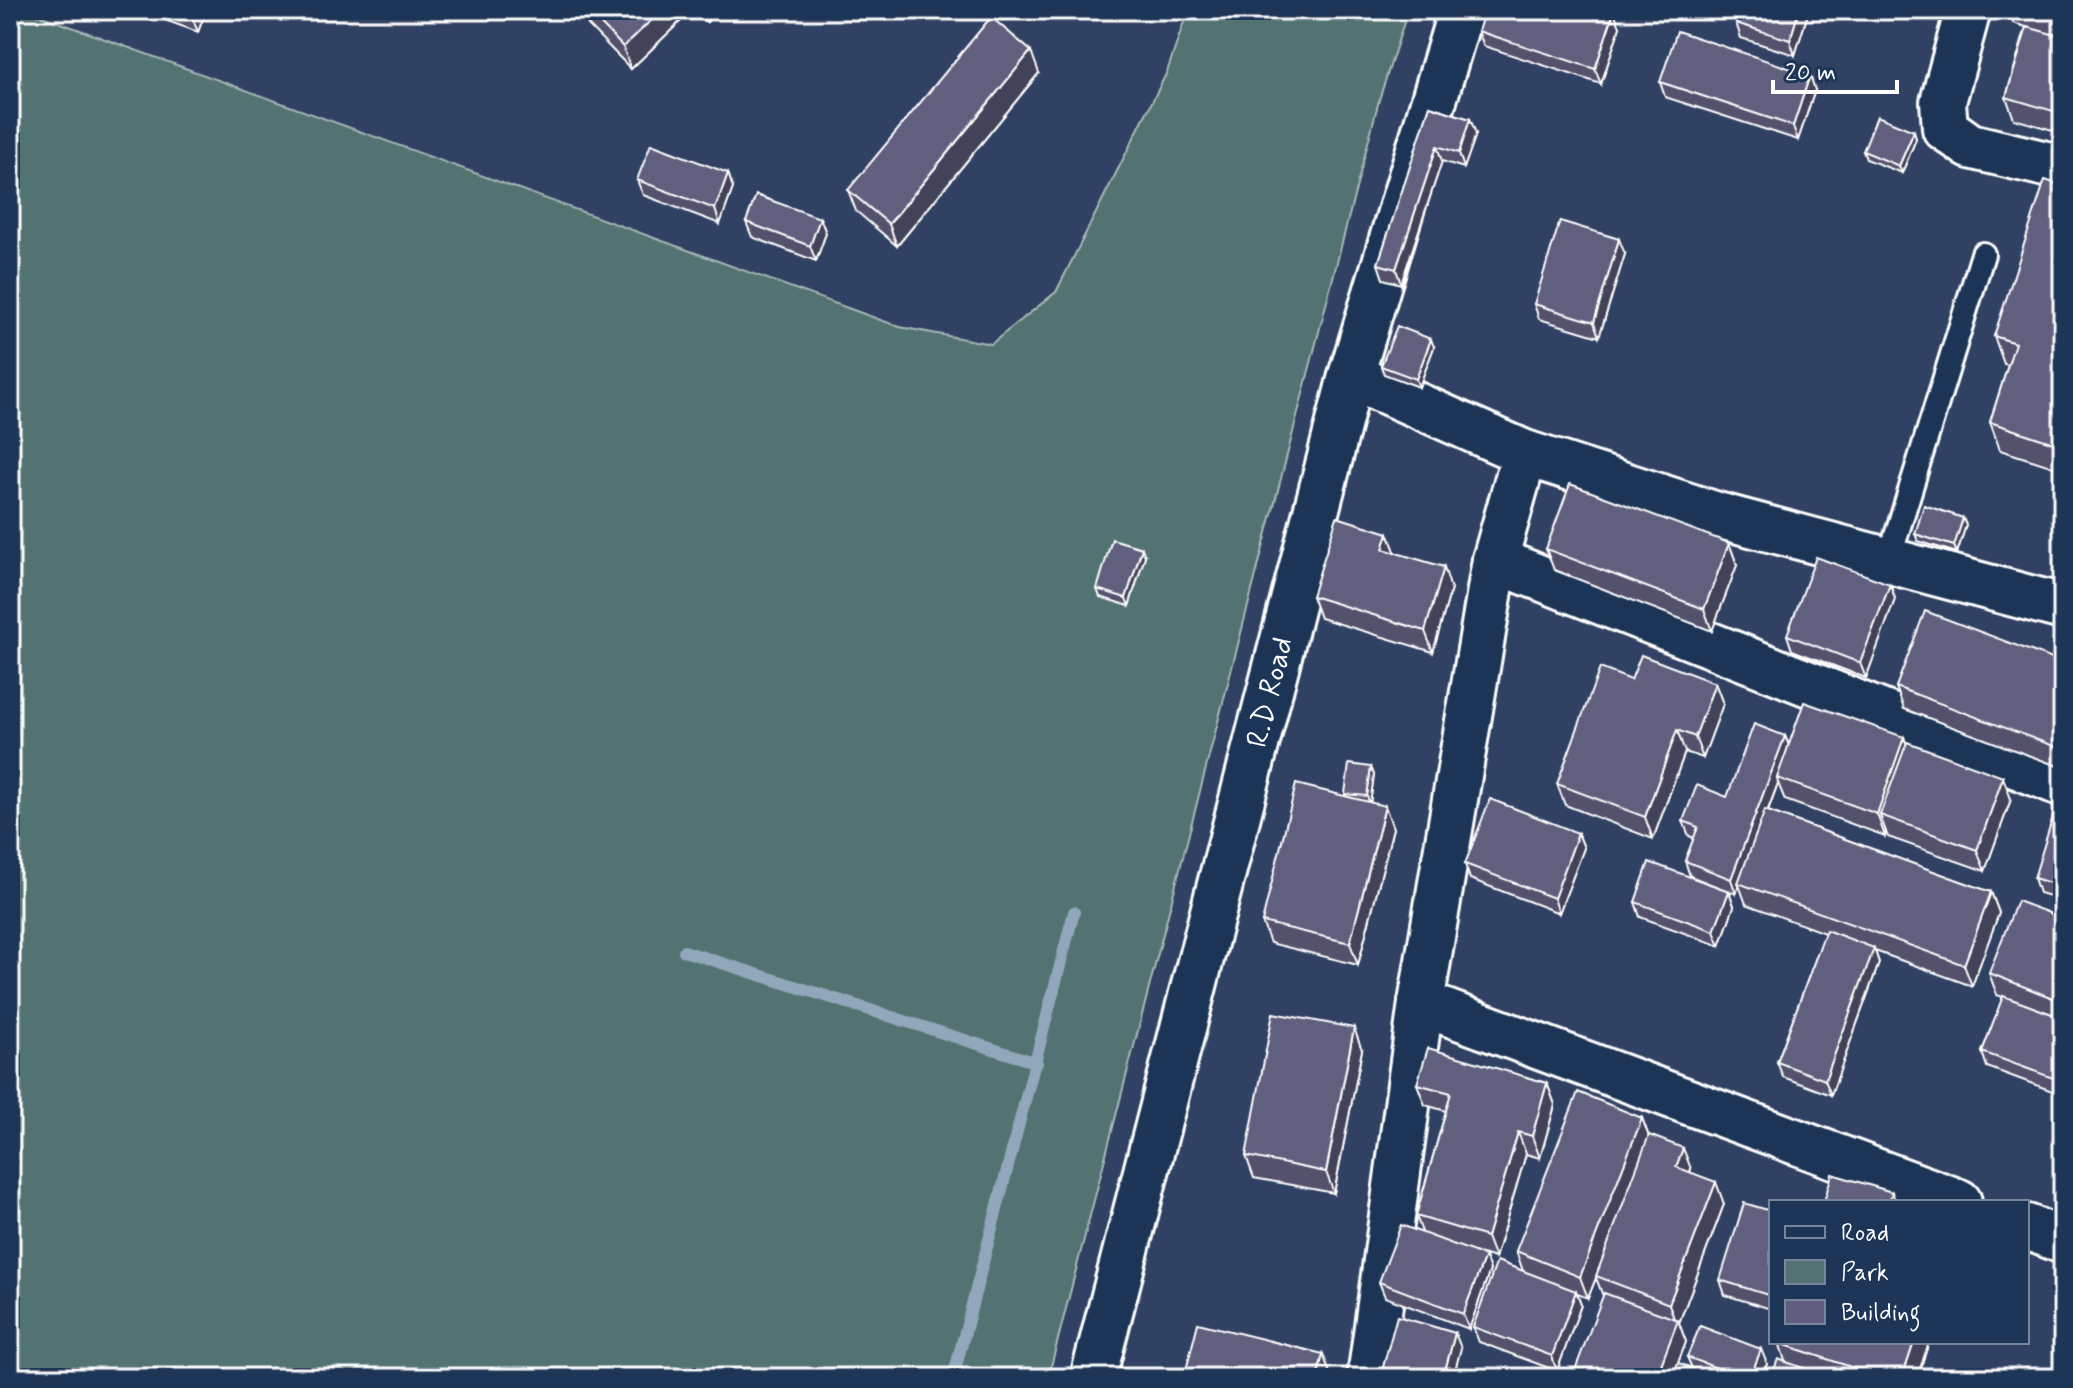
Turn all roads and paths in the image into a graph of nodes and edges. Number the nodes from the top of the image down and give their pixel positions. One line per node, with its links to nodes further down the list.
1 (1461, 10): 5 (street, R.D Road)
2 (1968, 10): 3 (street)
3 (2063, 168)
4 (1983, 254): 8 (lane)
5 (1351, 376): 6 (street); 15 (street, R.D Road)
6 (1525, 453): 7 (street); 8 (street)
7 (1495, 560): 10 (street); 11 (street)
8 (1888, 562): 9 (street)
9 (2063, 607)
10 (2063, 784)
11 (1421, 1003): 12 (street); 16 (street)
12 (1954, 1200)
13 (2029, 1228): 14 (street)
14 (2063, 1241)
15 (1093, 1378)
16 (1370, 1378)

